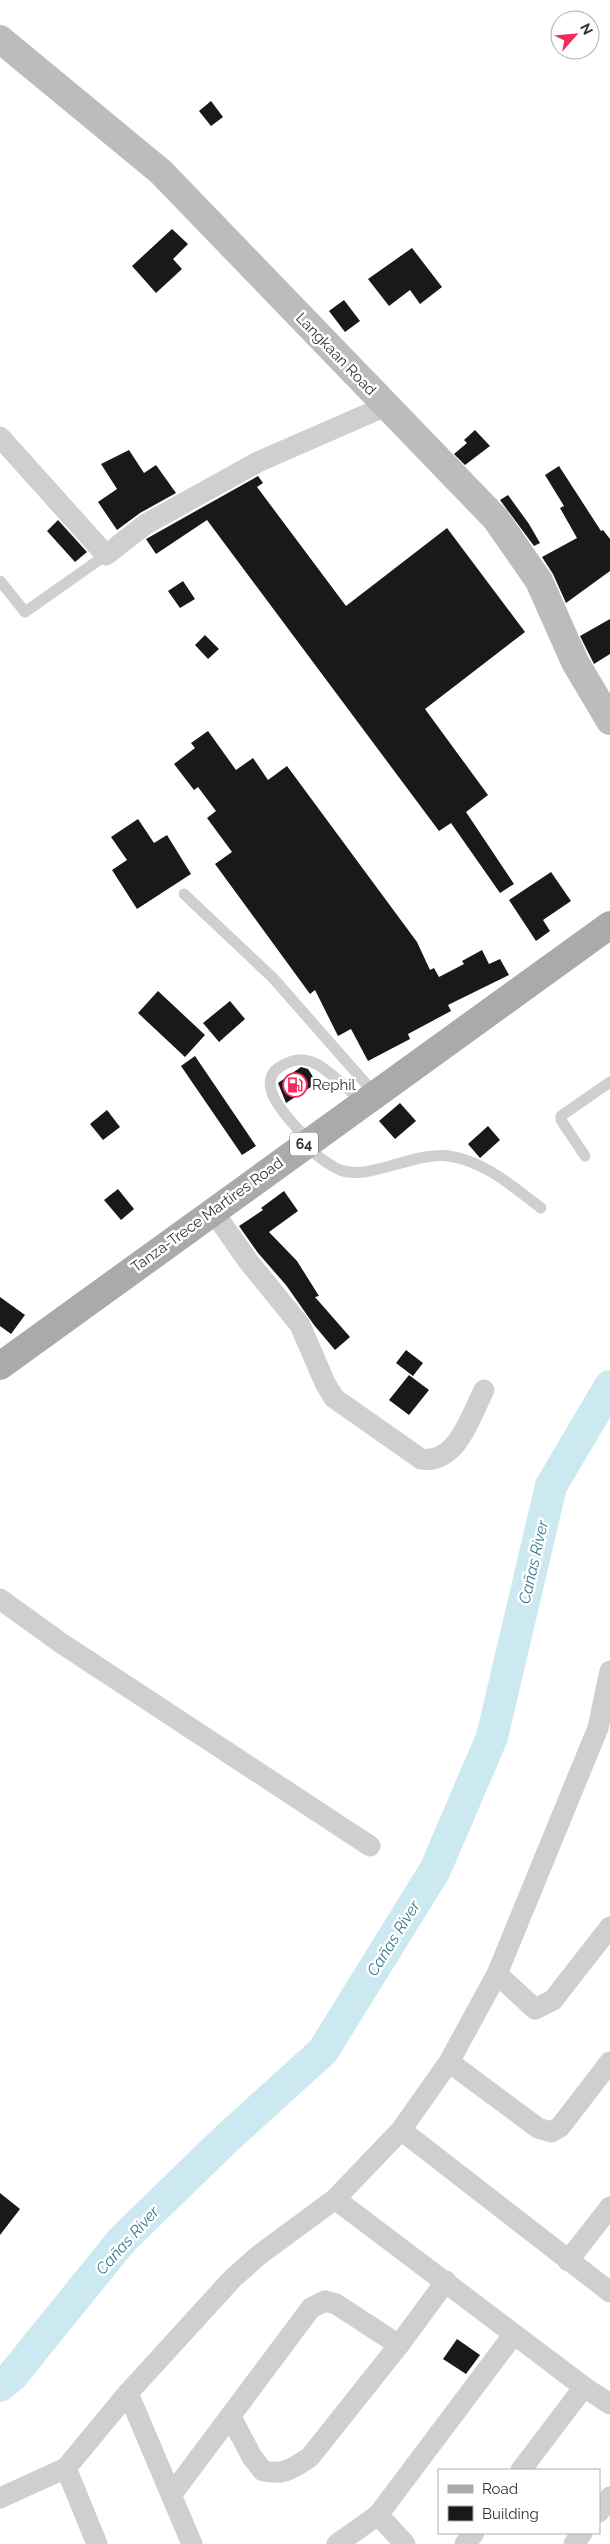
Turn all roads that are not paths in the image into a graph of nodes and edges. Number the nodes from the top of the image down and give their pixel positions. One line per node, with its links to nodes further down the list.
1 (0, 39): 2 (street, Langkaan Road)
2 (386, 406): 4 (street); 6 (street, Langkaan Road)
3 (0, 438): 4 (street)
4 (106, 555): 5 (lane)
5 (0, 581)
6 (610, 721)
7 (184, 894): 10 (lane)
8 (610, 925): 10 (main road, Tanza-Trece Martires Road / 64)
9 (610, 1082): 12 (lane)
10 (369, 1098): 11 (main road, Tanza-Trece Martires Road / 64); 11 (lane)
11 (306, 1143): 13 (lane); 14 (main road, Tanza-Trece Martires Road / 64)
12 (585, 1156)
13 (541, 1208)
14 (213, 1211): 15 (main road, Tanza-Trece Martires Road / 64); 16 (street)
15 (0, 1366)
16 (484, 1390)
17 (0, 1599): 19 (street)
18 (610, 1671): 21 (street)
19 (370, 1846)
20 (610, 1927): 21 (street)
21 (497, 1974): 22 (street)
22 (449, 2062): 23 (street); 24 (street)
23 (610, 2062)
24 (401, 2130): 25 (street); 27 (street)
25 (335, 2199): 28 (street); 33 (street)
26 (610, 2206): 27 (street)
27 (568, 2261): 29 (street)
28 (446, 2281): 30 (street); 31 (street)
29 (610, 2292)
30 (514, 2334): 32 (street); 42 (street)
31 (399, 2345): 35 (street); 35 (street)
32 (584, 2387): 34 (street); 37 (street)
33 (128, 2394): 36 (street); 38 (street)
34 (610, 2404)
35 (231, 2417): 38 (street)
36 (66, 2468): 40 (street); 44 (street)
37 (522, 2469)
38 (172, 2494): 45 (street)
39 (610, 2497): 41 (street)
40 (0, 2498)
41 (600, 2511)
42 (378, 2515): 46 (street); 47 (street)
43 (473, 2534): 48 (street)
44 (97, 2544)
45 (192, 2544)
46 (337, 2544)
47 (405, 2544)
48 (465, 2544)

